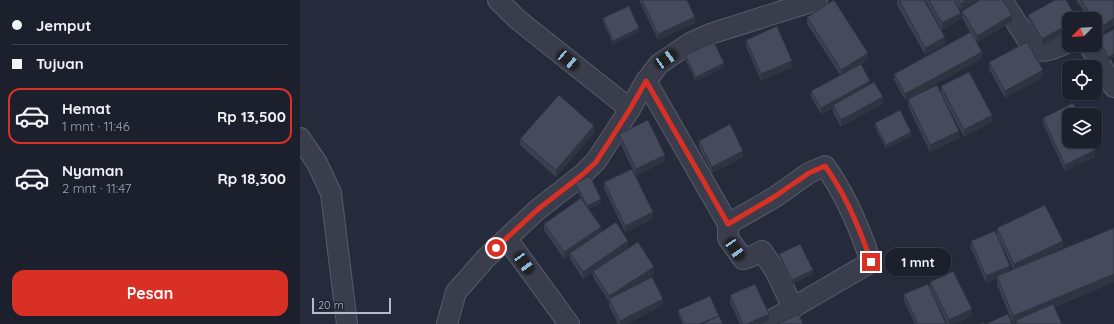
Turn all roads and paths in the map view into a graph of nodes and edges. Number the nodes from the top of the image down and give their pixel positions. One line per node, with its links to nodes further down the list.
1 (498, 0): 8 (street)
2 (817, 0): 6 (street)
3 (1002, 0): 4 (street)
4 (1062, 45)
5 (1093, 52): 7 (street)
6 (646, 81): 8 (street); 10 (street)
7 (1114, 87)
8 (630, 109): 11 (street)
9 (300, 138): 13 (street)
10 (728, 224): 12 (street); 12 (street)
11 (507, 238): 14 (street); 15 (street)
12 (793, 308): 16 (street)
13 (347, 324)
14 (448, 324)
15 (569, 324)
16 (765, 324)

